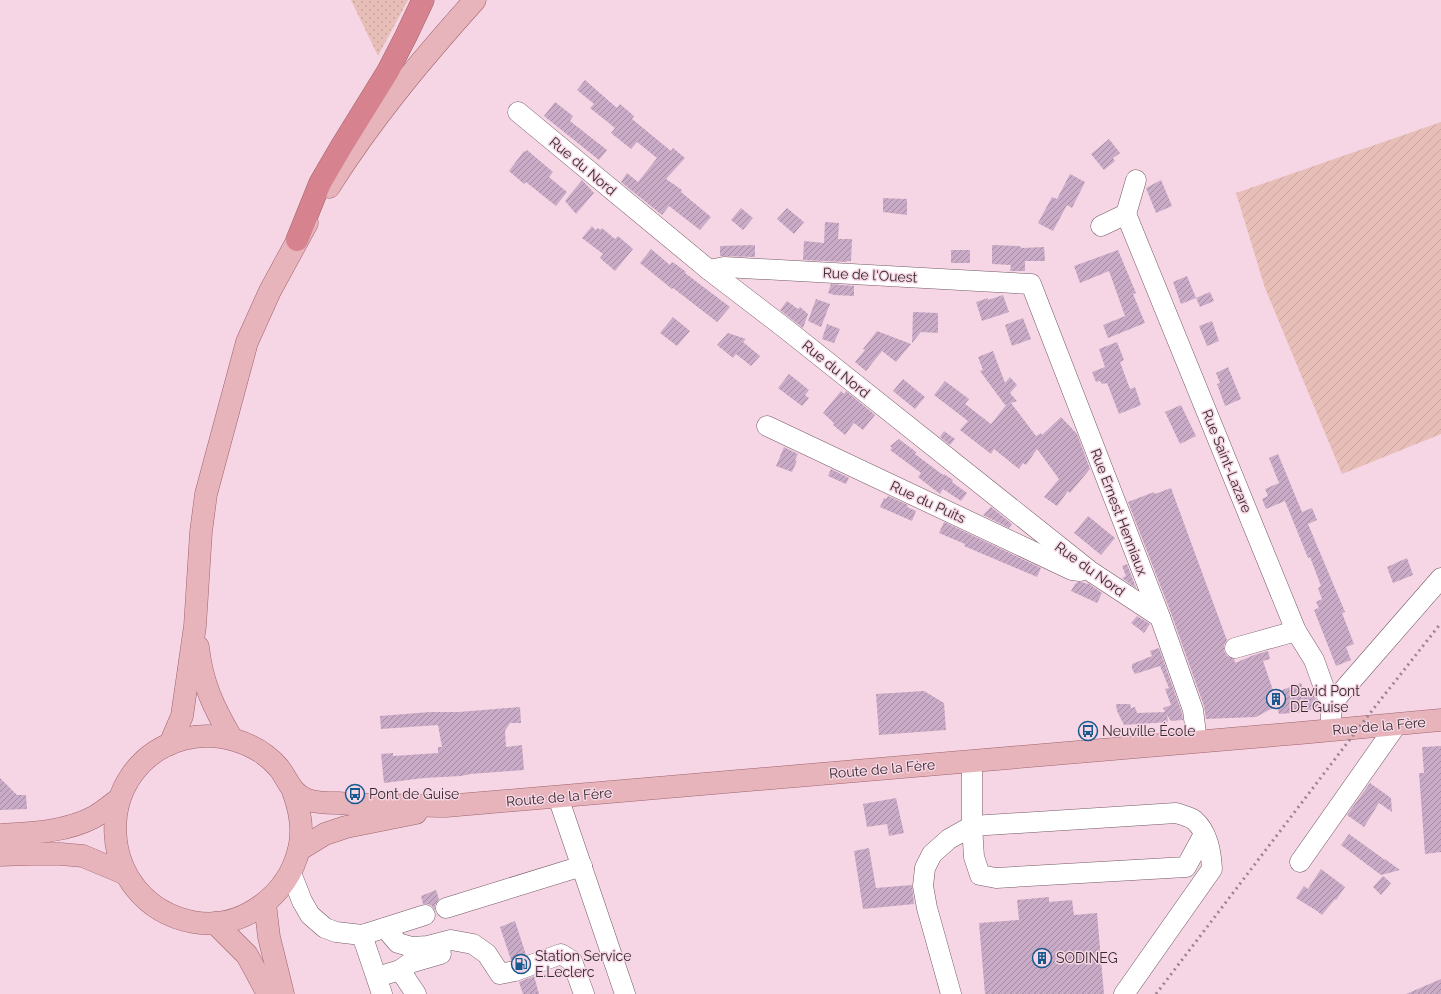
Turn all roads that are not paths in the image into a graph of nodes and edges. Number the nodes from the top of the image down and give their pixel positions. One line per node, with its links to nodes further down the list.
1 (423, 0): 7 (highway)
2 (475, 0): 7 (main road)
3 (518, 112): 8 (street, Rue du Nord)
4 (1136, 180): 5 (street)
5 (1126, 214): 6 (street); 15 (street, Rue Saint-Lazare)
6 (1101, 226)
7 (296, 240): 14 (main road)
8 (709, 270): 9 (street, Rue de l'Ouest); 11 (street, Rue du Nord)
9 (1032, 284): 13 (street, Rue Ernest Henniaux)
10 (767, 426): 11 (street, Rue du Puits)
11 (1090, 571): 13 (street, Rue du Nord)
12 (1441, 578): 17 (street)
13 (1160, 617): 22 (street, Rue Ernest Henniaux)
14 (196, 626): 21 (main road); 23 (main road)
15 (1296, 631): 16 (street); 17 (street, Rue Saint-Lazare)
16 (1235, 648)
17 (1331, 707): 20 (street, Rue Saint-Lazare)
18 (1441, 720): 19 (main road, Rue de la Fère)
19 (1397, 724): 20 (main road, Rue de la Fère); 34 (street)
20 (1324, 731): 22 (main road, Route de la Fère)
21 (232, 739): 23 (main road); 25 (main road)
22 (1197, 742): 24 (main road, Route de la Fère)
23 (170, 744): 27 (main road)
24 (972, 761): 26 (main road, Route de la Fère); 29 (street)
25 (293, 791): 28 (main road, Route de la Fère); 32 (main road)
26 (558, 797): 28 (main road, Route de la Fère); 35 (street)
27 (119, 799): 31 (main road); 37 (main road)
28 (446, 806): 32 (main road, Route de la Fère)
29 (972, 826): 30 (street); 30 (street); 52 (street)
30 (1204, 834): 53 (street)
31 (0, 836)
32 (299, 850): 36 (main road)
33 (0, 855): 37 (main road)
34 (1300, 862)
35 (582, 866): 39 (street); 47 (street)
36 (291, 873): 38 (main road); 43 (street)
37 (126, 874): 41 (main road)
38 (265, 904): 41 (main road); 49 (main road)
39 (446, 908)
40 (425, 915): 42 (street)
41 (215, 923): 48 (main road)
42 (385, 928): 43 (street); 44 (street)
43 (362, 935): 46 (street)
44 (473, 944): 45 (street); 51 (street)
45 (400, 970): 46 (street); 50 (street)
46 (379, 986)
47 (621, 993)
48 (268, 994)
49 (283, 994)
50 (416, 994)
51 (584, 994)
52 (951, 994)
53 (1124, 994)

